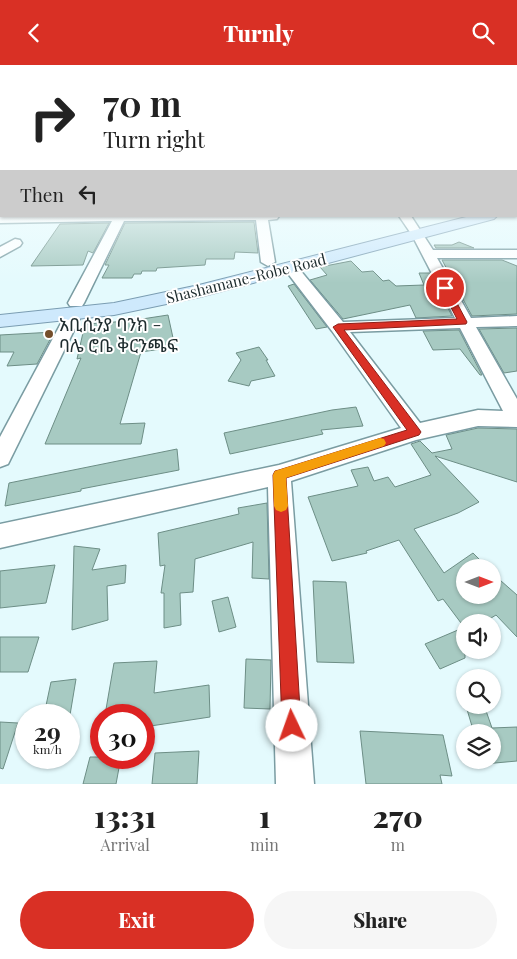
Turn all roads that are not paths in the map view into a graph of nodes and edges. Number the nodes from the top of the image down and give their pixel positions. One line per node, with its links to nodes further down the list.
1 (120, 217): 5 (street); 14 (street)
2 (262, 217): 11 (street)
3 (444, 217): 6 (main road, Shashamane-Robe Road)
4 (481, 217): 6 (main road, Shashamane-Robe Road)
5 (0, 219)
6 (411, 226): 9 (street); 11 (main road, Shashamane-Robe Road); 12 (main road, Shashamane-Robe Road)
7 (15, 243): 8 (street)
8 (0, 253)
9 (427, 254): 10 (street); 17 (street)
10 (517, 254)
11 (268, 262): 14 (main road, Shashamane-Robe Road)
12 (290, 267): 14 (main road, Shashamane-Robe Road); 18 (street)
13 (0, 308): 14 (main road, Shashamane-Robe Road)
14 (75, 308): 15 (main road, Shashamane-Robe Road); 21 (street)
15 (0, 321)
16 (517, 321): 17 (street)
17 (463, 322): 18 (street); 19 (street)
18 (338, 327): 20 (street)
19 (517, 418): 20 (street)
20 (415, 432): 22 (street)
21 (0, 458)
22 (279, 475): 23 (street); 24 (street)
23 (0, 536)
24 (294, 784)

